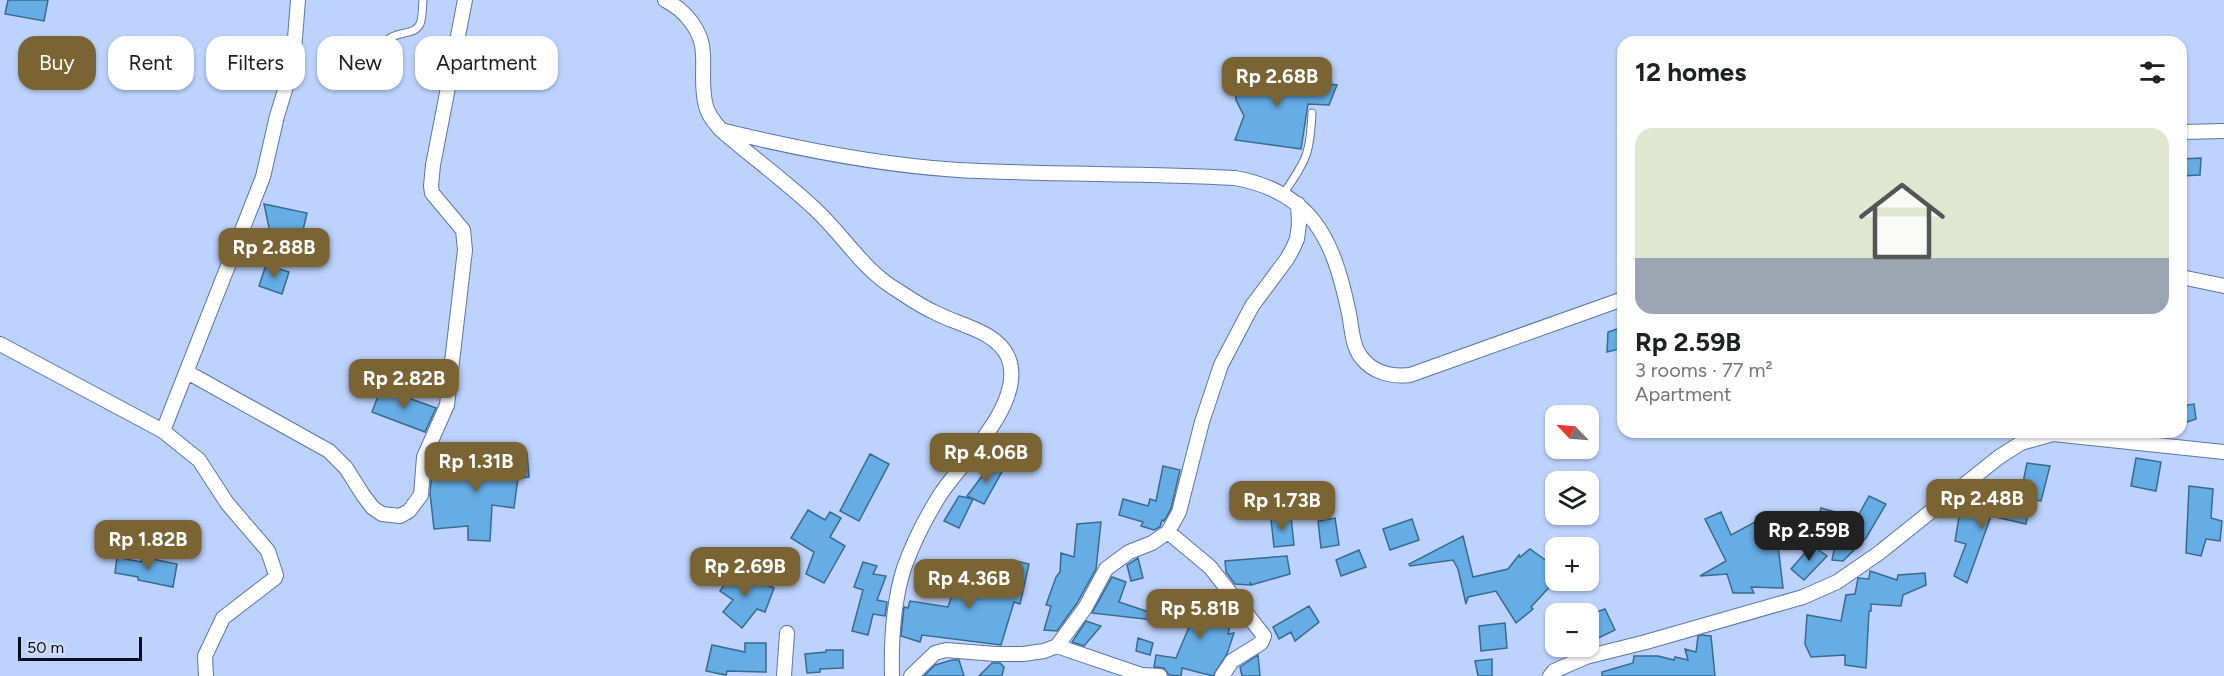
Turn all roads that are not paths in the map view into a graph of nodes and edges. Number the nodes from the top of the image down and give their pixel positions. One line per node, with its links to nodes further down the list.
1 (298, 0): 16 (street)
2 (423, 0): 5 (lane)
3 (465, 0): 16 (street)
4 (664, 0): 7 (street)
5 (393, 36)
6 (1312, 113): 10 (lane)
7 (721, 130): 10 (street); 26 (street)
8 (2224, 131): 9 (street)
9 (2187, 132)
10 (1284, 193): 11 (street)
11 (1298, 204): 14 (street); 21 (street)
12 (2187, 277): 13 (street)
13 (2224, 286)
14 (1617, 301)
15 (0, 344): 17 (street)
16 (187, 372): 17 (street)
17 (163, 431): 24 (street)
18 (2039, 438): 30 (street)
19 (2091, 438): 20 (street)
20 (2224, 452)
21 (1168, 532): 23 (street); 29 (street)
22 (787, 633): 25 (street)
23 (1057, 646): 27 (street); 28 (street)
24 (206, 676)
25 (784, 676)
26 (892, 676)
27 (911, 676)
28 (1160, 676)
29 (1222, 676)
30 (1550, 676)

